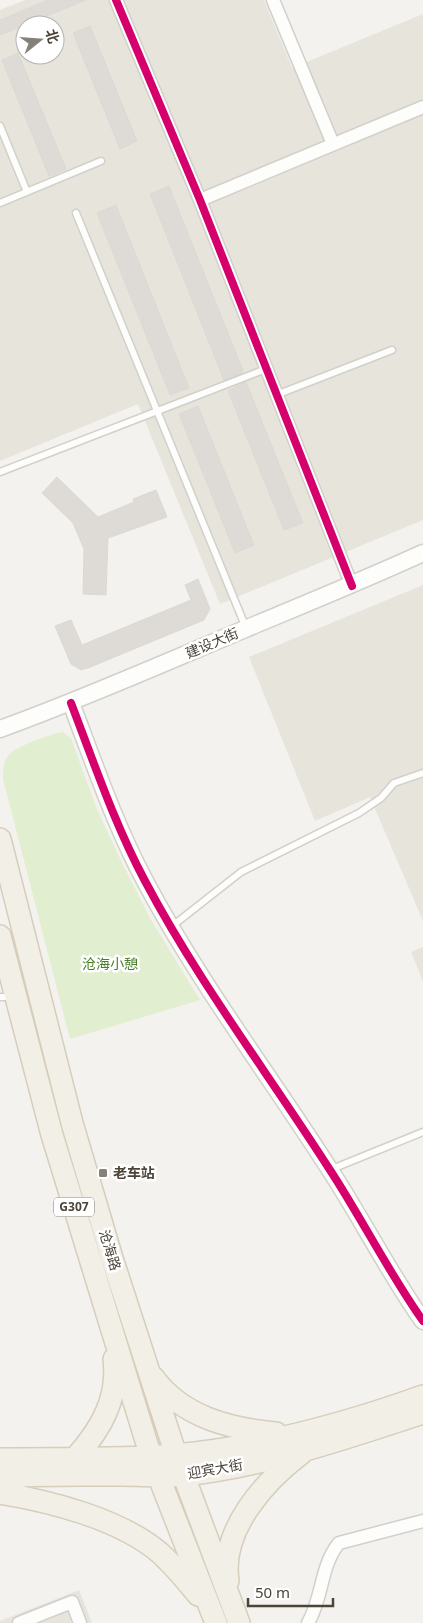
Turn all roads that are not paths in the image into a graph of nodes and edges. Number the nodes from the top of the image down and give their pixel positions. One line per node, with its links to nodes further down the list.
1 (116, 0): 8 (street)
2 (273, 0): 5 (street)
3 (422, 112): 5 (street)
4 (0, 126): 7 (lane)
5 (333, 144): 8 (street)
6 (101, 161): 7 (lane)
7 (27, 192): 9 (lane)
8 (200, 200): 12 (street)
9 (0, 203)
10 (76, 213): 14 (lane)
11 (392, 350): 13 (lane)
12 (266, 369): 13 (street); 14 (lane)
13 (276, 395): 17 (street)
14 (156, 411): 15 (lane); 18 (lane)
15 (0, 472)
16 (423, 553): 17 (street, 建设大街)
17 (352, 586): 18 (street, 建设大街)
18 (246, 628): 19 (street, 建设大街)
19 (71, 703): 20 (street, 建设大街); 23 (street)
20 (0, 729)
21 (423, 773): 23 (lane)
22 (0, 838): 30 (main road, 沧海路 / G307)
23 (171, 926): 27 (street)
24 (0, 936): 25 (main road, 沧海路 / G307)
25 (8, 997): 29 (main road, 沧海路 / G307)
26 (423, 1132): 27 (lane)
27 (330, 1170): 28 (street)
28 (423, 1321)
29 (111, 1327): 35 (main road); 37 (main road, 沧海路 / G307)
30 (148, 1371): 33 (main road); 34 (main road, 沧海路 / G307)
31 (423, 1396): 33 (main road, 迎宾大街)
32 (423, 1413): 33 (main road, 迎宾大街)
33 (308, 1440): 34 (main road, 迎宾大街); 38 (main road, 迎宾大街); 42 (main road)
34 (176, 1455): 37 (main road, 迎宾大街); 38 (main road, 沧海路 / G307)
35 (76, 1457): 36 (main road, 迎宾大街); 37 (main road, 迎宾大街)
36 (0, 1459)
37 (154, 1466): 38 (main road, 迎宾大街); 39 (main road, 迎宾大街); 43 (main road, 沧海路 / G307)
38 (184, 1475): 42 (main road, 沧海路 / G307)
39 (0, 1477)
40 (0, 1493): 43 (main road)
41 (423, 1521): 47 (street)
42 (231, 1601): 46 (main road, 沧海路 / G307)
43 (213, 1616)
44 (19, 1623): 45 (street)
45 (80, 1623)
46 (240, 1623)
47 (308, 1623)

